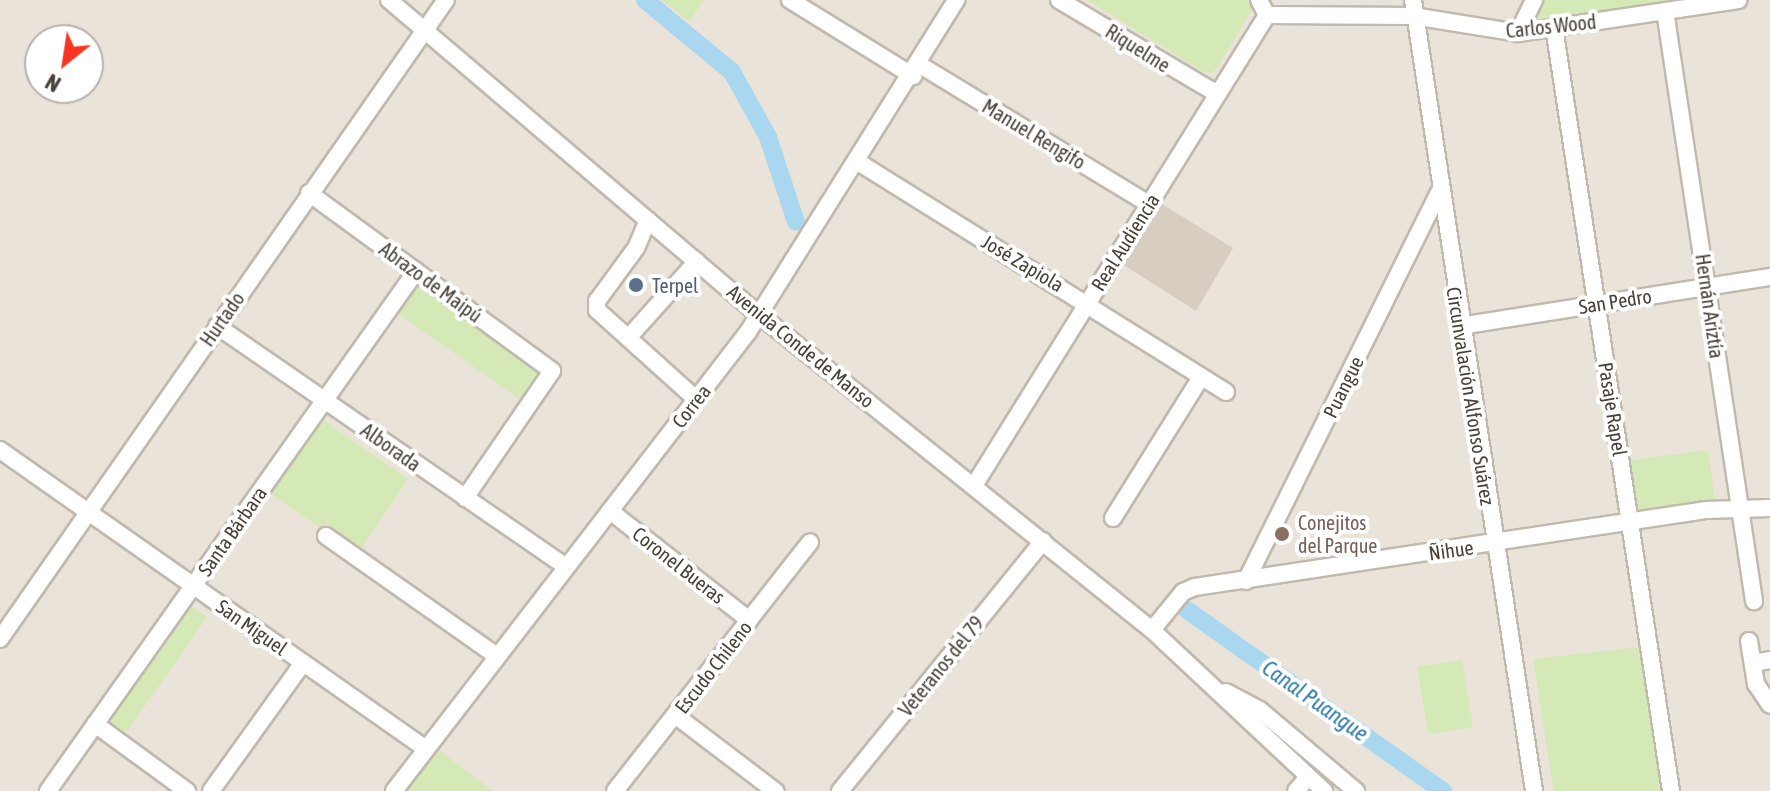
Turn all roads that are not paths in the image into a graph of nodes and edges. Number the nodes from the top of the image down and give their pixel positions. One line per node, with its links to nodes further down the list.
1 (389, 0): 12 (street, Avenida Conde de Manso)
2 (446, 0): 12 (street, Hurtado)
3 (790, 0): 14 (street, Manuel Rengifo)
4 (956, 0): 14 (street, Correa)
5 (1059, 0): 15 (street, Riquelme)
6 (1534, 0): 13 (street)
7 (1739, 0): 9 (street, Carlos Wood)
8 (1263, 7): 10 (street, Carlos Wood); 15 (street, Real Audiencia)
9 (1672, 7): 11 (street, Carlos Wood); 24 (street, Hernán Ariztía)
10 (1413, 8): 13 (street, Carlos Wood); 18 (street, Circunvalación Alfonso Suárez)
11 (1554, 27): 13 (street, Carlos Wood); 26 (street, Pasaje Rapel)
12 (426, 29): 17 (street, Hurtado); 20 (street, Avenida Conde de Manso)
13 (1518, 33)
14 (916, 70): 16 (street, Correa); 19 (street, Manuel Rengifo)
15 (1217, 94): 19 (street, Real Audiencia)
16 (858, 162): 25 (street, José Zapiola); 27 (street, Correa)
17 (309, 193): 22 (street, Abrazo de Maipú); 28 (street, Hurtado)
18 (1439, 193): 29 (street, Circunvalación Alfonso Suárez); 49 (street, Puangue)
19 (1149, 204): 25 (street, Real Audiencia)
20 (648, 220): 21 (street, Avenida Conde de Manso); 30 (street)
21 (697, 261): 27 (street, Avenida Conde de Manso); 30 (street)
22 (416, 271): 34 (street, Santa Bárbara); 37 (street, Abrazo de Maipú)
23 (1770, 277): 24 (street, San Pedro)
24 (1707, 287): 26 (street, San Pedro); 39 (street, Hernán Ariztía)
25 (1088, 302): 31 (street, José Zapiola); 36 (street, Real Audiencia)
26 (1597, 304): 29 (street, San Pedro); 43 (street, Pasaje Rapel)
27 (757, 313): 33 (street, Correa); 36 (street, Avenida Conde de Manso)
28 (217, 326): 34 (street, Alborada); 40 (street, Hurtado)
29 (1460, 326): 47 (street, Circunvalación Alfonso Suárez)
30 (628, 338): 33 (street)
31 (1201, 377): 32 (street, José Zapiola); 42 (street)
32 (1226, 392)
33 (696, 399): 41 (street, Correa)
34 (324, 400): 37 (street, Alborada); 50 (street, Santa Bárbara)
35 (0, 450): 40 (street, San Miguel)
36 (975, 484): 45 (street, Avenida Conde de Manso)
37 (465, 498): 48 (street, Alborada)
38 (1770, 508): 39 (street, Ñihue)
39 (1740, 509): 43 (street, Ñihue); 51 (street, Hernán Ariztía)
40 (88, 510): 50 (street, San Miguel); 54 (street, Hurtado)
41 (610, 511): 48 (street, Correa); 52 (street, Coronel Bueras)
42 (1113, 518)
43 (1631, 522): 47 (street, Ñihue); 77 (street, Pasaje Rapel)
44 (326, 536): 56 (street)
45 (1043, 541): 53 (street, Avenida Conde de Manso); 72 (street, Veteranos del 79)
46 (810, 542): 52 (street, Escudo Chileno)
47 (1494, 544): 49 (street, Ñihue); 76 (street, Circunvalación Alfonso Suárez)
48 (566, 567): 56 (street, Correa)
49 (1246, 581): 53 (street, Ñihue)
50 (194, 585): 58 (street, San Miguel); 63 (street, Santa Bárbara)
51 (1754, 601)
52 (749, 620): 62 (street, Escudo Chileno)
53 (1152, 630): 60 (street, Avenida Conde de Manso)
54 (0, 639)
55 (1749, 641): 59 (street)
56 (497, 656): 64 (street, Correa)
57 (1770, 660): 59 (street)
58 (303, 663): 64 (street, San Miguel); 68 (street)
59 (1753, 663): 61 (street)
60 (1218, 688): 65 (street, Avenida Conde de Manso); 75 (street, Avenida Conde de Manso)
61 (1770, 705)
62 (675, 715): 70 (street, Escudo Chileno); 71 (street)
63 (95, 724): 66 (street, Santa Bárbara); 67 (street)
64 (426, 749): 69 (street, Correa)
65 (1308, 777): 73 (street); 74 (street, Avenida Conde de Manso)
66 (48, 791)
67 (187, 791)
68 (211, 791)
69 (394, 791)
70 (615, 791)
71 (775, 791)
72 (840, 791)
73 (1296, 791)
74 (1324, 791)
75 (1356, 791)
76 (1534, 791)
77 (1671, 791)

